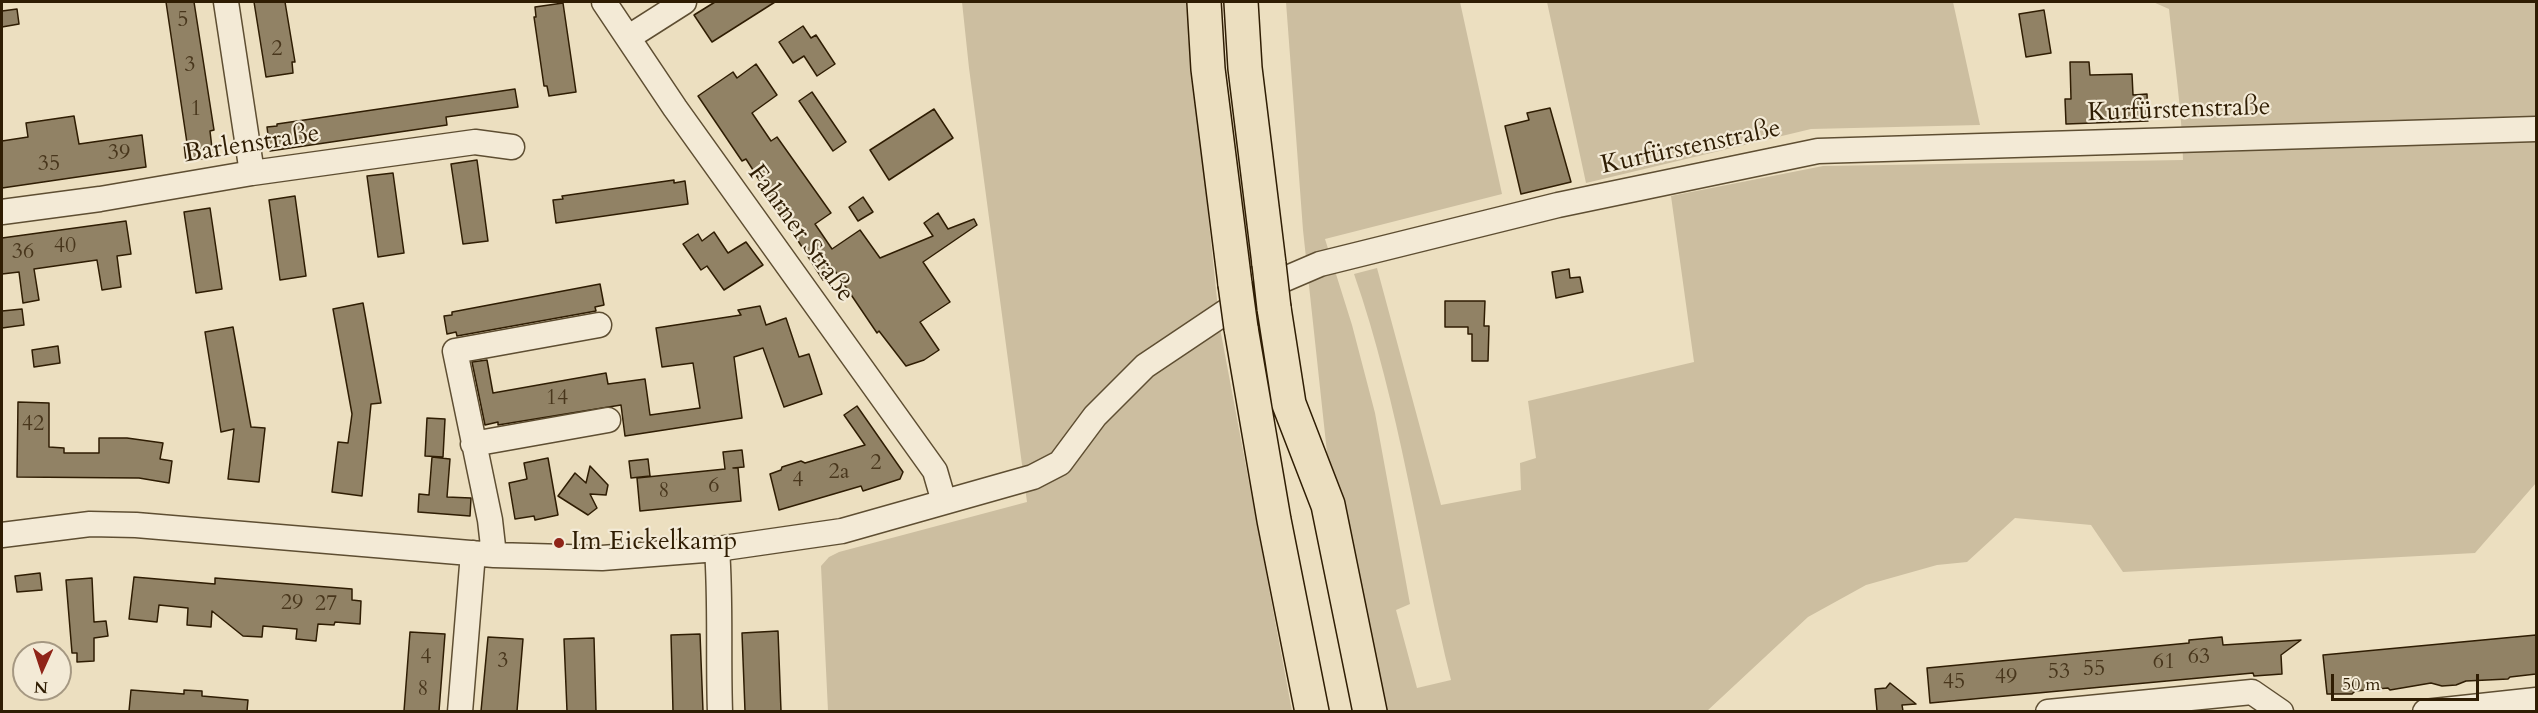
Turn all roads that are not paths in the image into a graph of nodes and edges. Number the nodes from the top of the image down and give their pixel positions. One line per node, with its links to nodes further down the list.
1 (226, 2): 9 (street)
2 (604, 2): 6 (street, Fahrner Straße)
3 (684, 2): 6 (street)
4 (1204, 2): 24 (highway, bridge)
5 (1241, 2): 12 (highway, bridge)
6 (629, 38): 15 (street, Fahrner Straße)
7 (2536, 129): 15 (street, Kurfürstenstraße)
8 (512, 147): 9 (street, Barlenstraße)
9 (252, 173): 10 (street, Barlenstraße)
10 (2, 212)
11 (599, 326): 14 (street)
12 (1293, 413): 25 (highway); 26 (highway)
13 (608, 420): 14 (street)
14 (473, 444): 18 (street)
15 (944, 502): 17 (street)
16 (2, 535): 18 (street)
17 (717, 549): 18 (street); 23 (street)
18 (484, 554): 22 (street)
19 (2536, 700): 21 (street)
20 (2149, 707): 27 (street); 28 (street)
21 (2475, 709): 29 (street)
22 (460, 711)
23 (720, 711)
24 (1312, 711)
25 (1350, 711)
26 (1370, 711)
27 (2048, 711)
28 (2281, 711)
29 (2425, 711)

